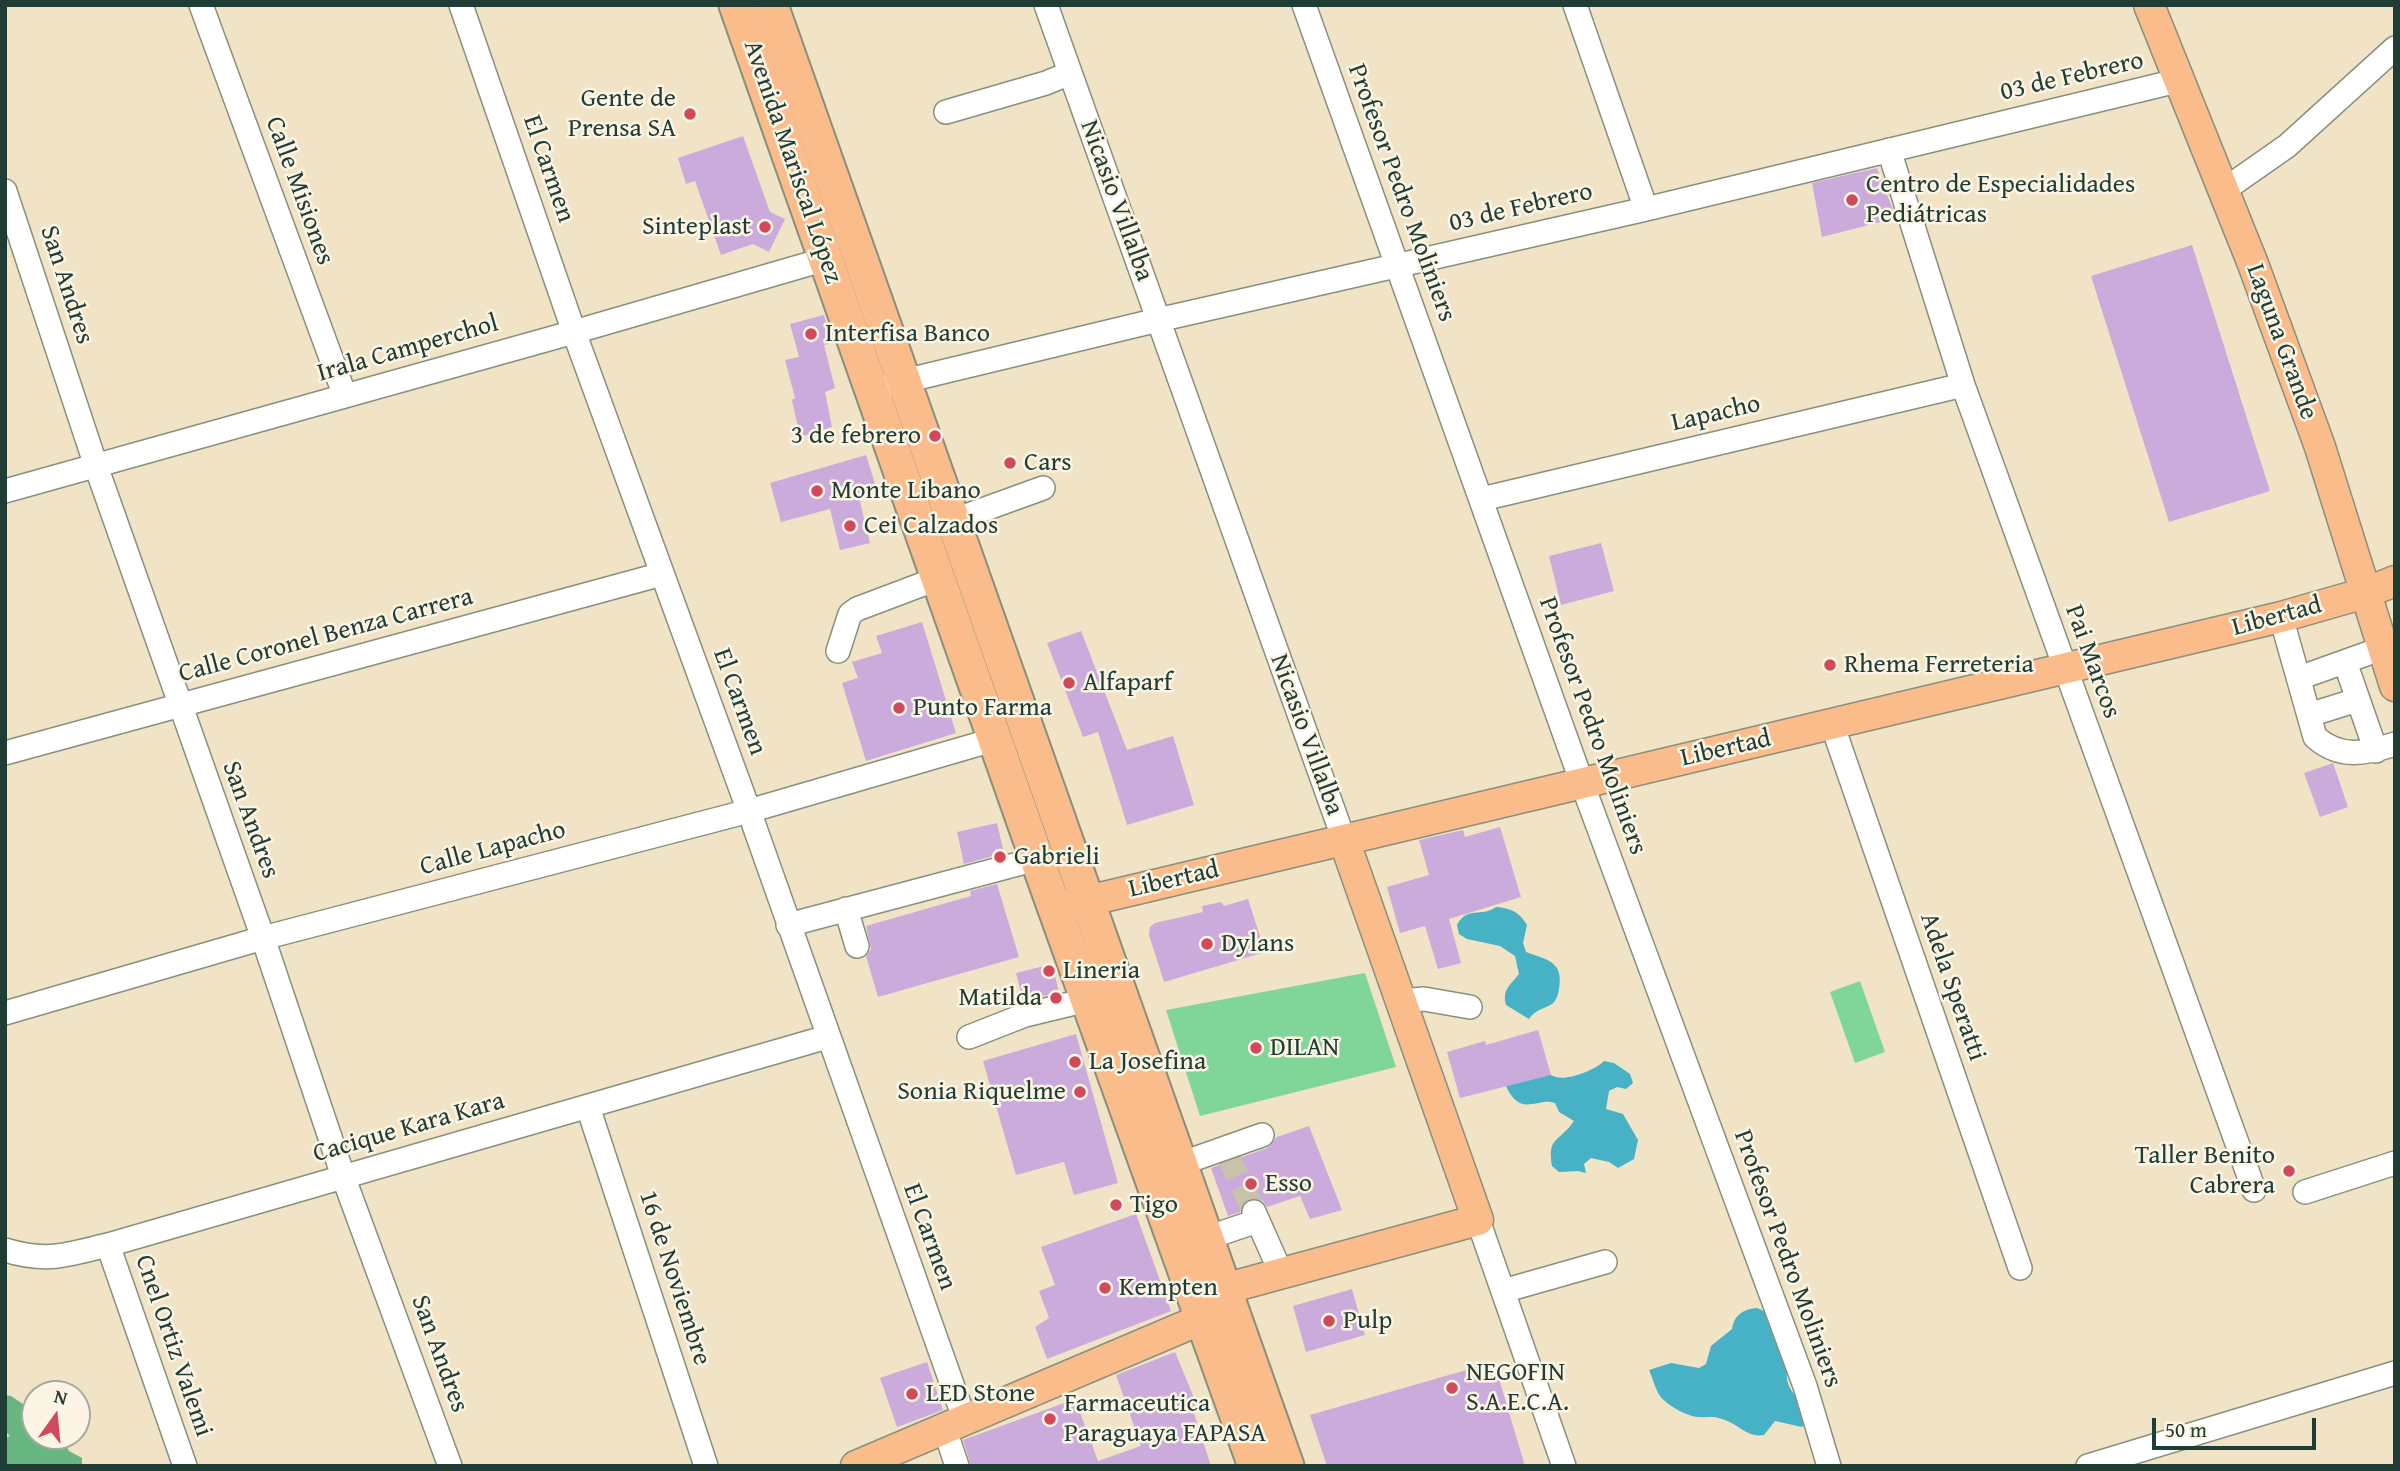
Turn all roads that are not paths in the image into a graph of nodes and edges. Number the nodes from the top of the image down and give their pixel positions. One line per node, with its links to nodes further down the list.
1 (201, 5): 23 (street, Calle Misiones)
2 (461, 5): 20 (street, El Carmen)
3 (736, 5): 17 (highway, Avenida Mariscal López)
4 (771, 5): 22 (highway, Avenida Mariscal López)
5 (1046, 5): 10 (street, Nicasio Villalba)
6 (1304, 5): 18 (street, Profesor Pedro Moliniers)
7 (1575, 5): 16 (street)
8 (2149, 5): 11 (main road, Laguna Grande)
9 (2395, 48): 14 (street)
10 (1070, 73): 12 (street); 19 (street, Nicasio Villalba)
11 (2181, 80): 13 (street, 03 de Febrero); 14 (main road, Laguna Grande)
12 (946, 112)
13 (1889, 150): 16 (street, 03 de Febrero); 21 (street, Pai Marcos)
14 (2224, 190): 32 (main road, Laguna Grande)
15 (5, 191): 24 (street, San Andres)
16 (1646, 209): 18 (street, 03 de Febrero)
17 (826, 259): 20 (street, Irala Camperchol); 22 (highway, Avenida Mariscal López)
18 (1397, 265): 19 (street, 03 de Febrero); 27 (street, Profesor Pedro Moliniers)
19 (1158, 320): 22 (street, 03 de Febrero); 49 (street, Nicasio Villalba)
20 (574, 332): 23 (street, Irala Camperchol); 29 (street, El Carmen)
21 (1963, 385): 27 (street, Lapacho); 37 (street, Pai Marcos)
22 (887, 386): 28 (highway, Avenida Mariscal López); 30 (highway, Avenida Mariscal López)
23 (345, 396): 24 (street, Irala Camperchol)
24 (96, 466): 26 (street, Irala Camperchol); 41 (street, San Andres)
25 (1043, 488): 28 (street)
26 (5, 491)
27 (1482, 499): 47 (street, Profesor Pedro Moliniers)
28 (953, 521): 51 (highway, Avenida Mariscal López)
29 (662, 574): 41 (street, Calle Coronel Benza Carrera); 48 (street, El Carmen)
30 (939, 578): 35 (street); 44 (highway, Avenida Mariscal López)
31 (2395, 581): 32 (main road, Libertad)
32 (2365, 593): 33 (main road, Libertad); 34 (main road, Laguna Grande)
33 (2281, 617): 37 (main road, Libertad); 38 (street)
34 (2383, 648): 36 (street); 39 (main road, Laguna Grande)
35 (838, 651)
36 (2345, 662): 38 (street); 40 (street)
37 (2065, 669): 43 (main road, Libertad); 68 (street, Pai Marcos)
38 (2299, 678): 42 (street)
39 (2395, 686)
40 (2357, 700): 42 (street); 45 (street)
41 (178, 705): 46 (street, Calle Coronel Benza Carrera); 55 (street, San Andres)
42 (2309, 715): 45 (street)
43 (1832, 724): 47 (main road, Libertad); 75 (street, Adela Speratti)
44 (996, 739): 48 (street, Calle Lapacho); 50 (highway, Avenida Mariscal López)
45 (2385, 748)
46 (5, 753)
47 (1582, 783): 49 (main road, Libertad); 89 (street, Profesor Pedro Moliniers)
48 (749, 811): 54 (street, El Carmen); 55 (street, Calle Lapacho)
49 (1344, 839): 51 (main road, Libertad); 58 (main road, Nicasio Villalba)
50 (1037, 859): 52 (highway, Avenida Mariscal López); 53 (street)
51 (1087, 901): 52 (main road, Libertad); 66 (highway, Avenida Mariscal López)
52 (1054, 908): 57 (highway, Avenida Mariscal López)
53 (846, 909): 54 (street); 56 (street)
54 (788, 925): 61 (street, El Carmen)
55 (262, 938): 60 (street, Calle Lapacho); 67 (street, San Andres)
56 (857, 946)
57 (1087, 1000): 62 (street); 78 (highway, Avenida Mariscal López)
58 (1400, 1001): 59 (street); 70 (main road, Nicasio Villalba)
59 (1470, 1007)
60 (5, 1013)
61 (827, 1037): 63 (street, Cacique Kara Kara); 80 (street, El Carmen)
62 (970, 1037)
63 (589, 1107): 67 (street, Cacique Kara Kara); 83 (street, 16 de Noviembre)
64 (1262, 1135): 66 (street)
65 (2395, 1163): 69 (street)
66 (1180, 1164): 71 (highway, Avenida Mariscal López)
67 (343, 1176): 72 (street, Cacique Kara Kara); 82 (street, San Andres)
68 (2254, 1190)
69 (2305, 1192)
70 (1478, 1220): 76 (main road); 77 (street, Nicasio Villalba)
71 (1206, 1238): 76 (street); 78 (highway, Avenida Mariscal López)
72 (108, 1245): 73 (street, Cacique Kara Kara); 81 (street, Cnel Ortiz Valemi)
73 (5, 1250)
74 (1605, 1262): 77 (street)
75 (2020, 1268)
76 (1281, 1273): 78 (main road)
77 (1503, 1291): 88 (street, Nicasio Villalba)
78 (1211, 1307): 80 (main road); 86 (highway, Avenida Mariscal López); 87 (highway, Avenida Mariscal López)
79 (2395, 1373): 90 (street)
80 (954, 1423): 84 (main road); 85 (street, El Carmen)
81 (185, 1466)
82 (450, 1466)
83 (706, 1466)
84 (856, 1466)
85 (957, 1466)
86 (1255, 1466)
87 (1287, 1466)
88 (1564, 1466)
89 (1829, 1466)
90 (2088, 1466)

